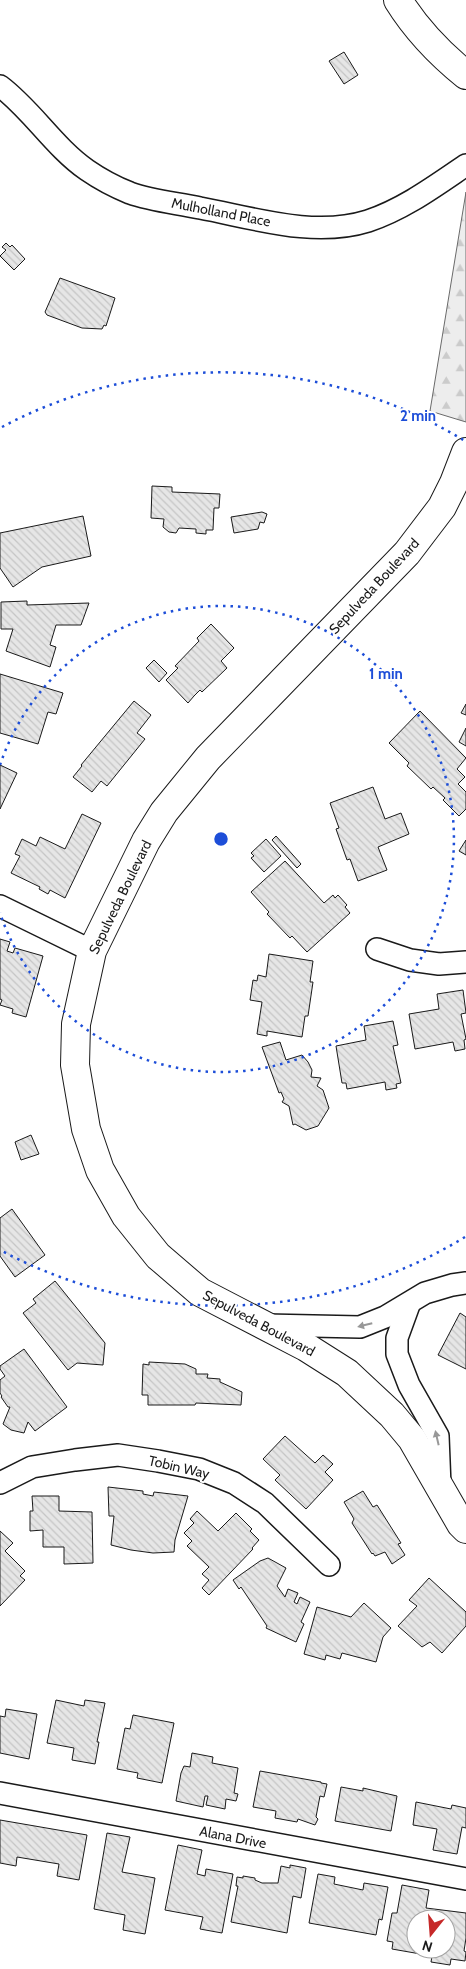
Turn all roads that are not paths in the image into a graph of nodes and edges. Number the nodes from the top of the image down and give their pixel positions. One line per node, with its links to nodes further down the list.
1 (398, 0): 2 (main road)
2 (466, 75)
3 (0, 86): 4 (street, Mulholland Place)
4 (466, 165)
5 (466, 452): 8 (main road, Sepulveda Boulevard)
6 (0, 906): 8 (street)
7 (377, 949): 9 (street)
8 (92, 951): 12 (main road, Sepulveda Boulevard)
9 (466, 962)
10 (466, 1283): 11 (street)
11 (409, 1305): 12 (street, one-way to 12); 14 (street, one-way to 11)
12 (264, 1325): 14 (main road, Sepulveda Boulevard)
13 (0, 1483): 16 (street, Tobin Way)
14 (440, 1486): 15 (main road, Sepulveda Boulevard)
15 (466, 1529)
16 (330, 1565)
17 (0, 1793): 18 (street, Alana Drive)
18 (466, 1880)

